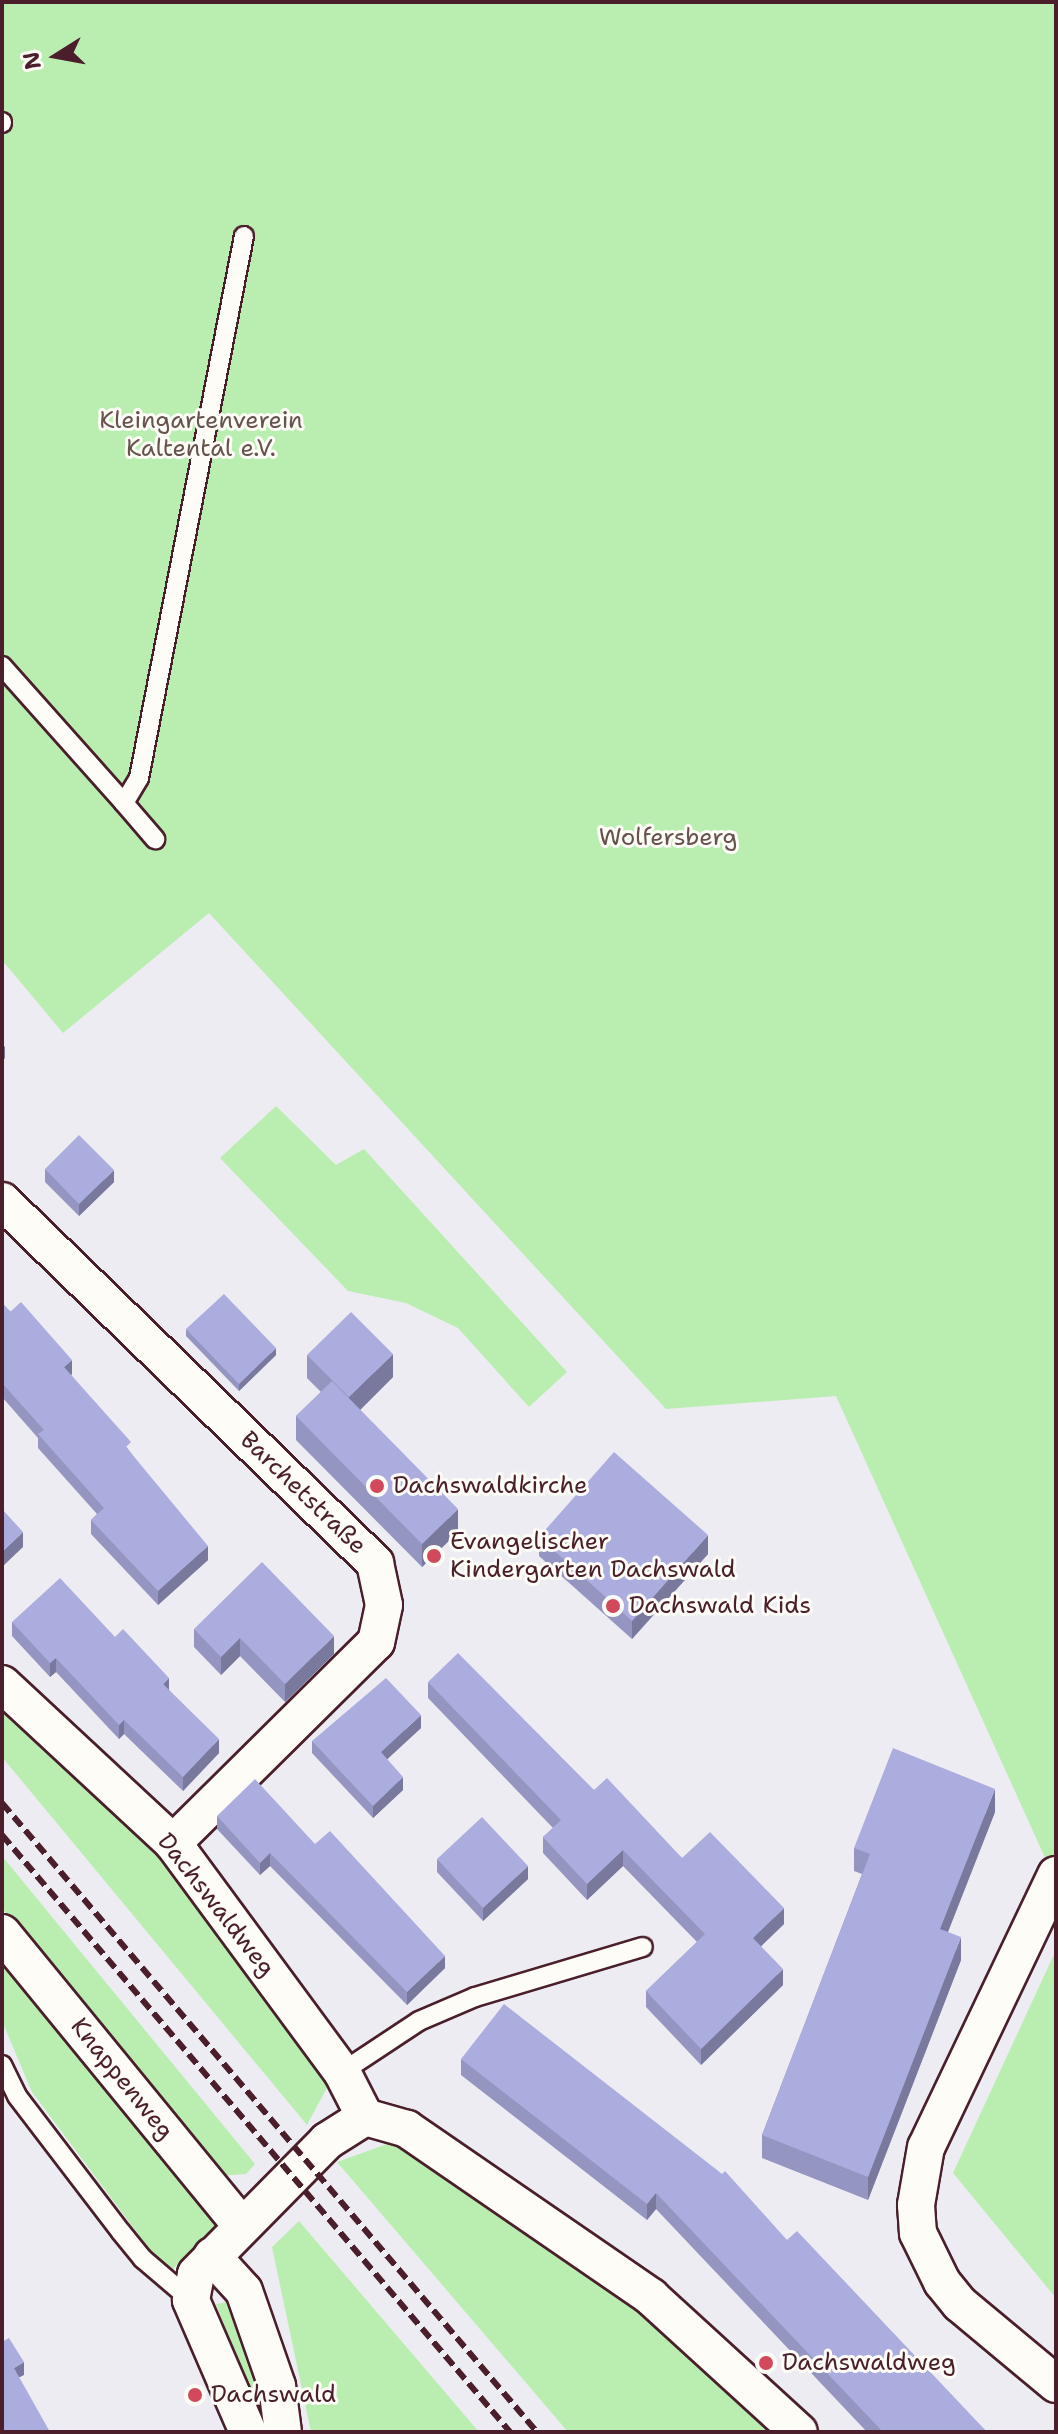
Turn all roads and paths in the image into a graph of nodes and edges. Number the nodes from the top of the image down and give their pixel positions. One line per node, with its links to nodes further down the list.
1 (244, 236): 3 (lane)
2 (2, 666): 3 (lane)
3 (124, 803): 4 (lane)
4 (155, 839)
5 (2, 1201): 7 (street, Barchetstraße)
6 (2, 1684): 7 (street, Dachswaldweg)
7 (173, 1843): 12 (street, Dachswaldweg)
8 (1056, 1875): 17 (street)
9 (2, 1933): 14 (street, Knappenweg)
10 (643, 1947): 12 (lane)
11 (2, 2065): 16 (lane)
12 (342, 2072): 13 (street, Dachswaldweg)
13 (365, 2117): 14 (street); 20 (street)
14 (241, 2225): 15 (street)
15 (212, 2256): 16 (street); 19 (street)
16 (191, 2300): 18 (street)
17 (1053, 2374)
18 (248, 2432)
19 (283, 2432)
20 (799, 2432)

